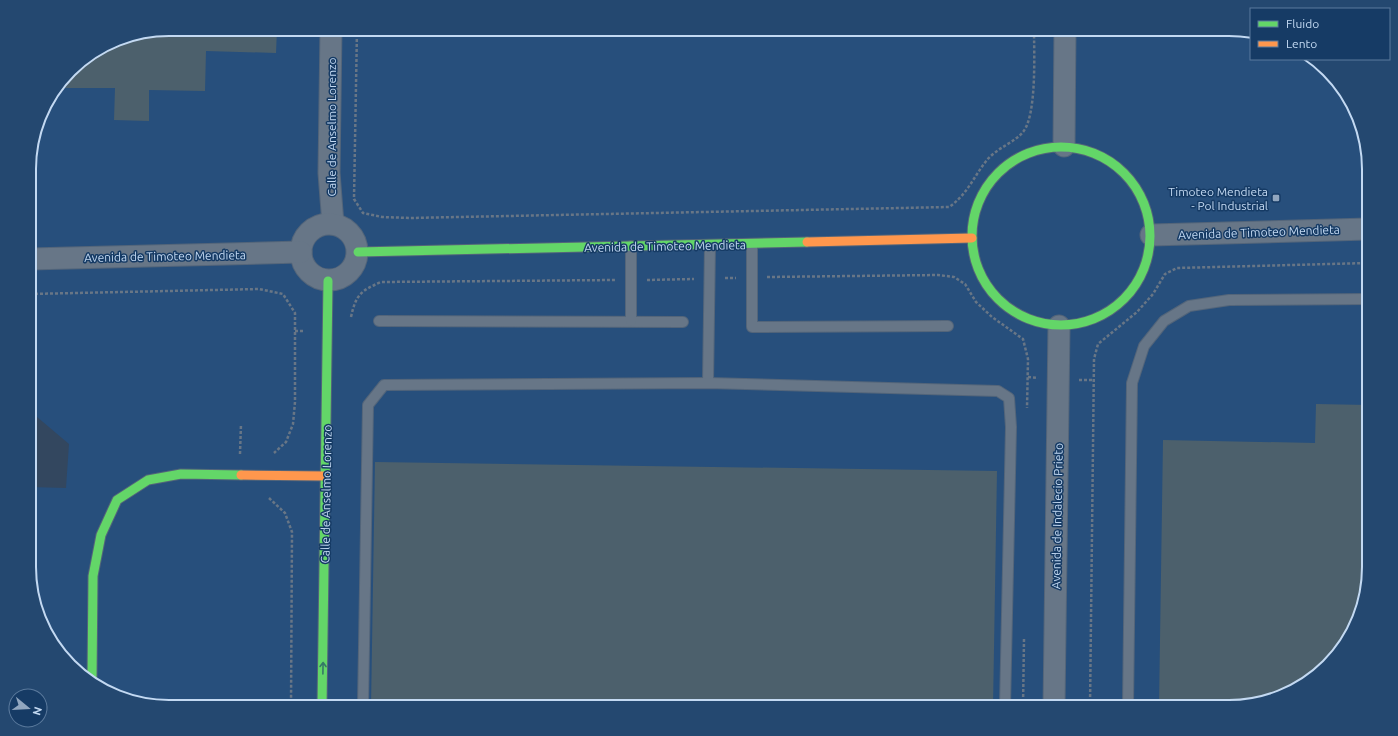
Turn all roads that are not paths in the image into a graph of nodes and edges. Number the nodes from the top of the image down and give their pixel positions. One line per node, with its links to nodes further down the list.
1 (331, 36): 4 (street, Calle de Anselmo Lorenzo)
2 (1065, 36): 3 (street)
3 (1064, 146): 6 (street); 7 (street)
4 (333, 224): 11 (street); 12 (street)
5 (1362, 229): 6 (street, Avenida de Timoteo Mendieta)
6 (1151, 235): 20 (street)
7 (972, 238): 8 (street, Avenida de Timoteo Mendieta); 20 (street)
8 (752, 244): 9 (street, Avenida de Timoteo Mendieta); 19 (lane)
9 (710, 245): 10 (street, Avenida de Timoteo Mendieta); 21 (lane)
10 (631, 246): 12 (street, Avenida de Timoteo Mendieta); 17 (lane)
11 (301, 252): 13 (street, Avenida de Timoteo Mendieta); 14 (street)
12 (358, 252): 14 (street)
13 (36, 259)
14 (328, 281): 22 (street, Calle de Anselmo Lorenzo)
15 (1362, 299): 28 (lane)
16 (380, 320): 17 (lane)
17 (631, 321): 18 (lane)
18 (683, 322)
19 (948, 326)
20 (1059, 326): 27 (street, Avenida de Indalecio Prieto)
21 (708, 383): 25 (lane); 26 (lane)
22 (326, 476): 23 (street); 24 (street, Calle de Anselmo Lorenzo, one-way to 22)
23 (92, 676)
24 (322, 700)
25 (363, 700)
26 (1005, 700)
27 (1054, 700)
28 (1128, 700)

